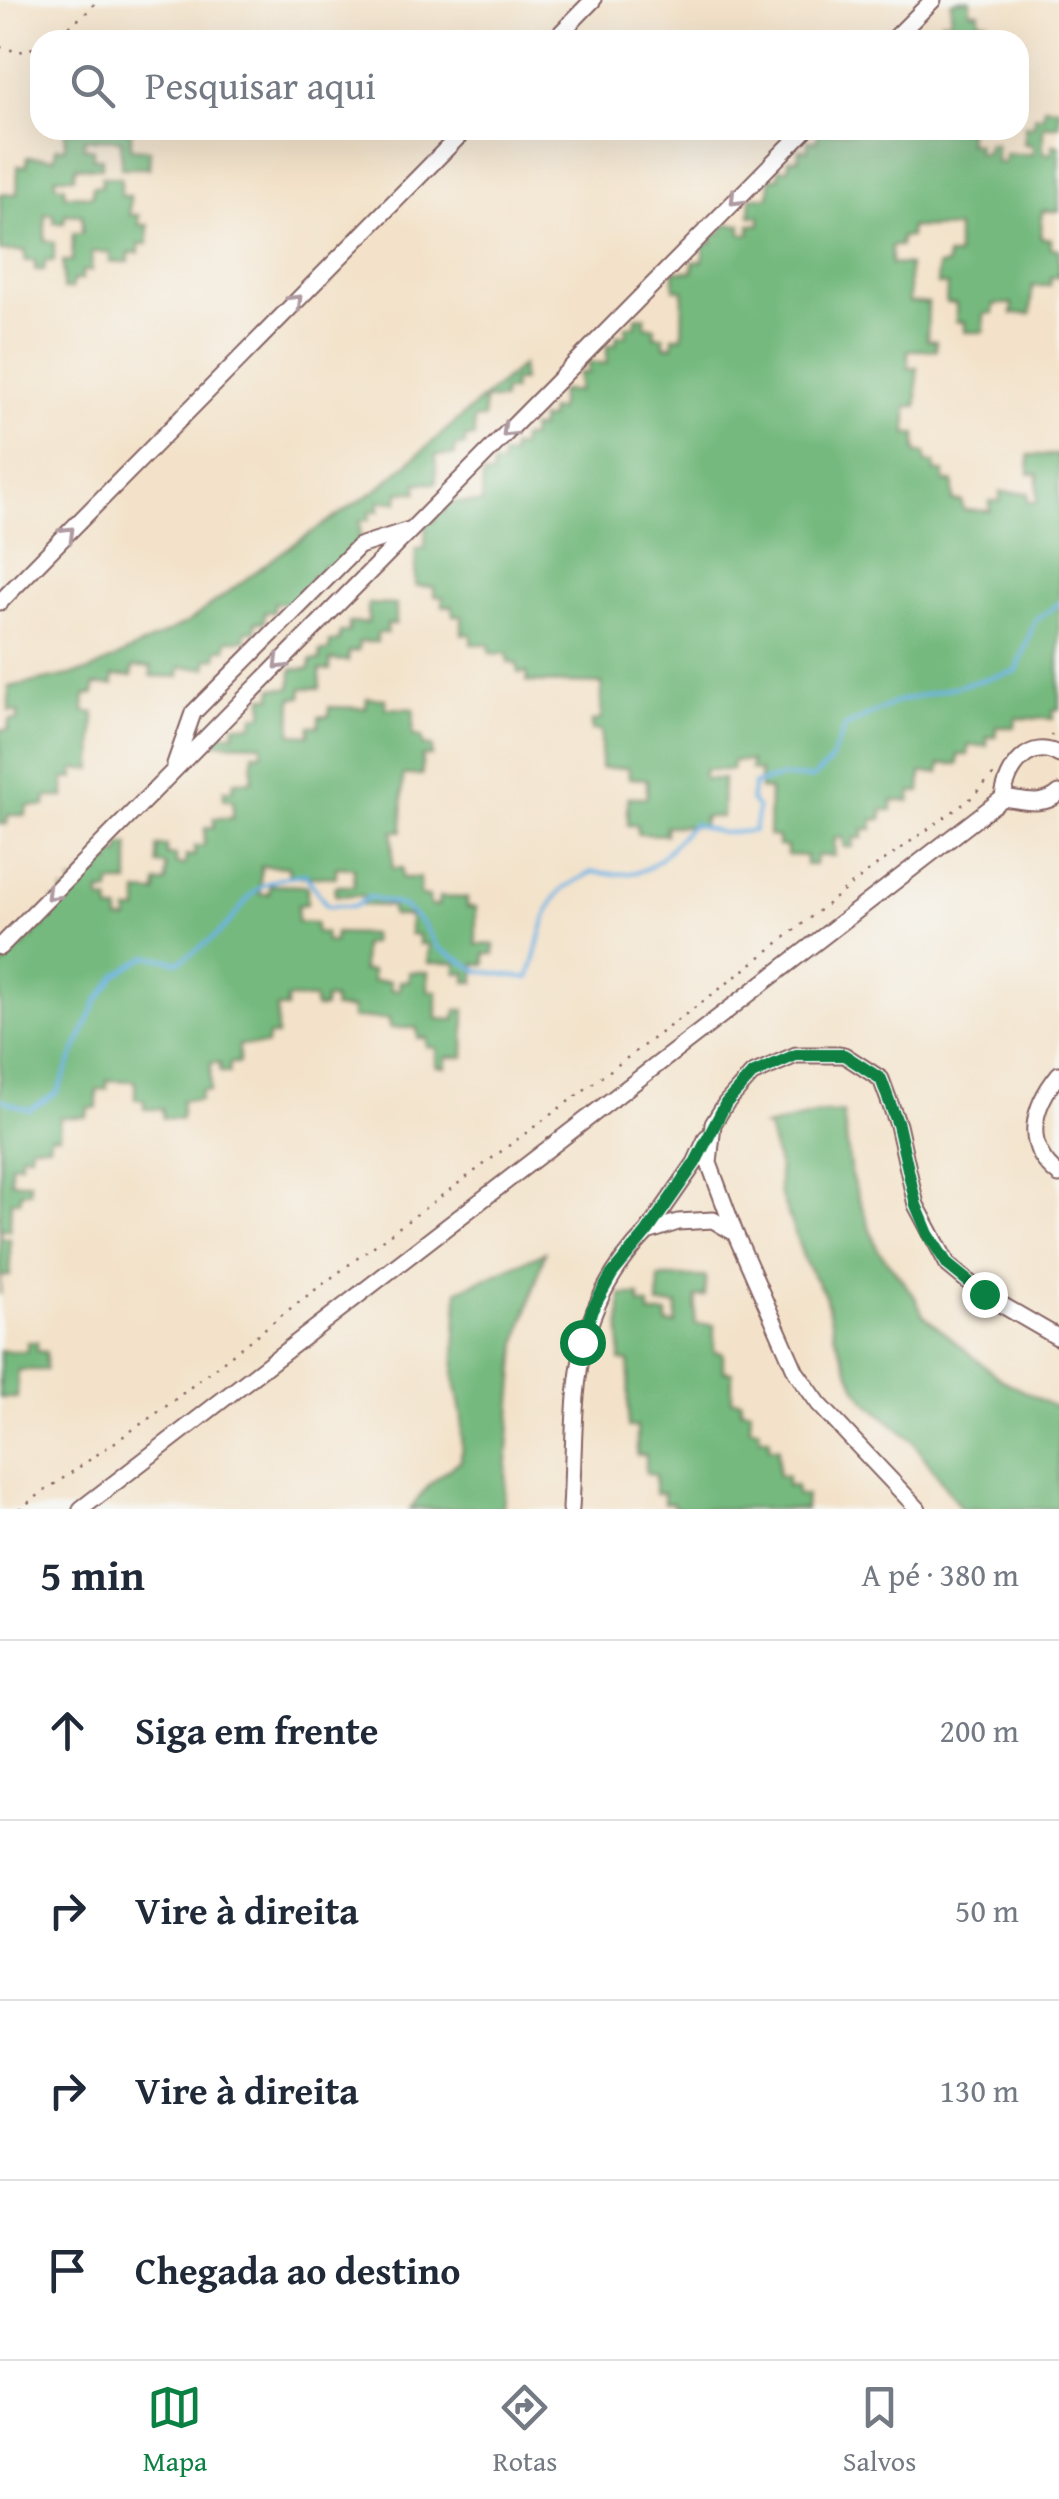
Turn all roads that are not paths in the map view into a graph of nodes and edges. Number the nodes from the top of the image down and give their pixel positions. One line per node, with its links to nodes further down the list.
1 (593, 0): 3 (lane)
2 (933, 0): 4 (lane)
3 (564, 30)
4 (903, 30)
5 (455, 140): 8 (lane, one-way to 5)
6 (795, 140): 7 (lane, one-way to 7)
7 (412, 528): 10 (lane, one-way to 10); 10 (lane)
8 (0, 602)
9 (1059, 755): 12 (lane)
10 (172, 772): 13 (lane, one-way to 13)
11 (1059, 793): 12 (lane)
12 (1003, 798): 22 (lane)
13 (0, 947)
14 (1059, 1074): 16 (lane)
15 (713, 1124): 19 (lane); 20 (lane); 21 (lane)
16 (1037, 1150): 17 (lane); 18 (lane)
17 (1059, 1157)
18 (1059, 1175)
19 (647, 1232): 20 (lane); 23 (lane)
20 (735, 1234): 24 (lane)
21 (1059, 1338)
22 (81, 1509)
23 (571, 1509)
24 (918, 1509)

